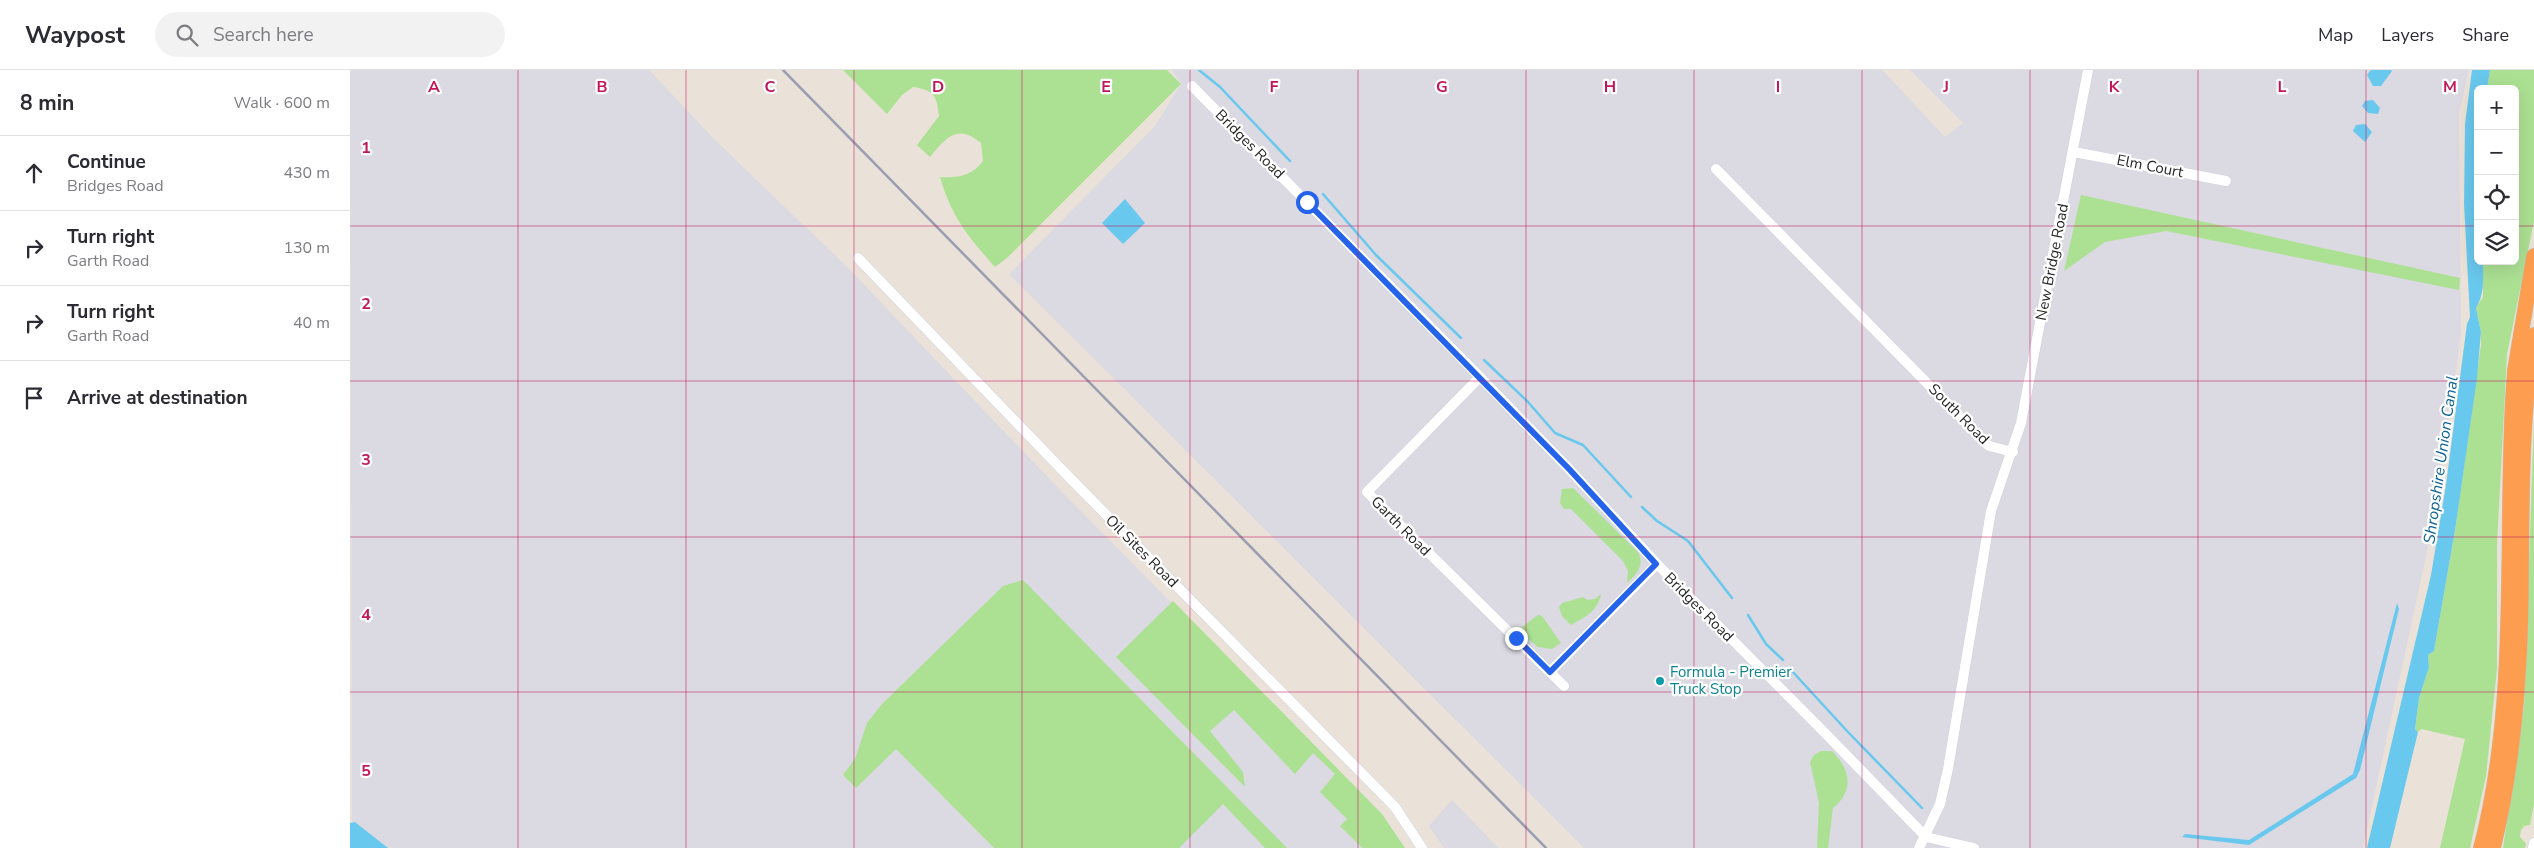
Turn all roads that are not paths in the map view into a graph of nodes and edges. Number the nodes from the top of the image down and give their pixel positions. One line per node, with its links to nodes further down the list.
1 (2088, 70): 3 (street, New Bridge Road)
2 (1192, 86): 9 (street, Bridges Road)
3 (2074, 152): 5 (street, Elm Court); 10 (street, New Bridge Road)
4 (1716, 168): 10 (street, South Road)
5 (2226, 181)
6 (2534, 256): 21 (highway)
7 (858, 258): 18 (street, Oil Sites Road)
8 (2534, 335): 22 (highway)
9 (1480, 377): 11 (street, Bridges Road); 12 (street, Garth Road)
10 (2012, 452): 16 (street)
11 (1656, 564): 14 (street); 16 (street, Bridges Road)
12 (1508, 631)
13 (1516, 638): 14 (street)
14 (1550, 672): 15 (street)
15 (1564, 686)
16 (1926, 837): 19 (street); 20 (street)
17 (2534, 843): 23 (street)
18 (1422, 848)
19 (1919, 848)
20 (1974, 848)
21 (2481, 848)
22 (2493, 848)
23 (2533, 848)

